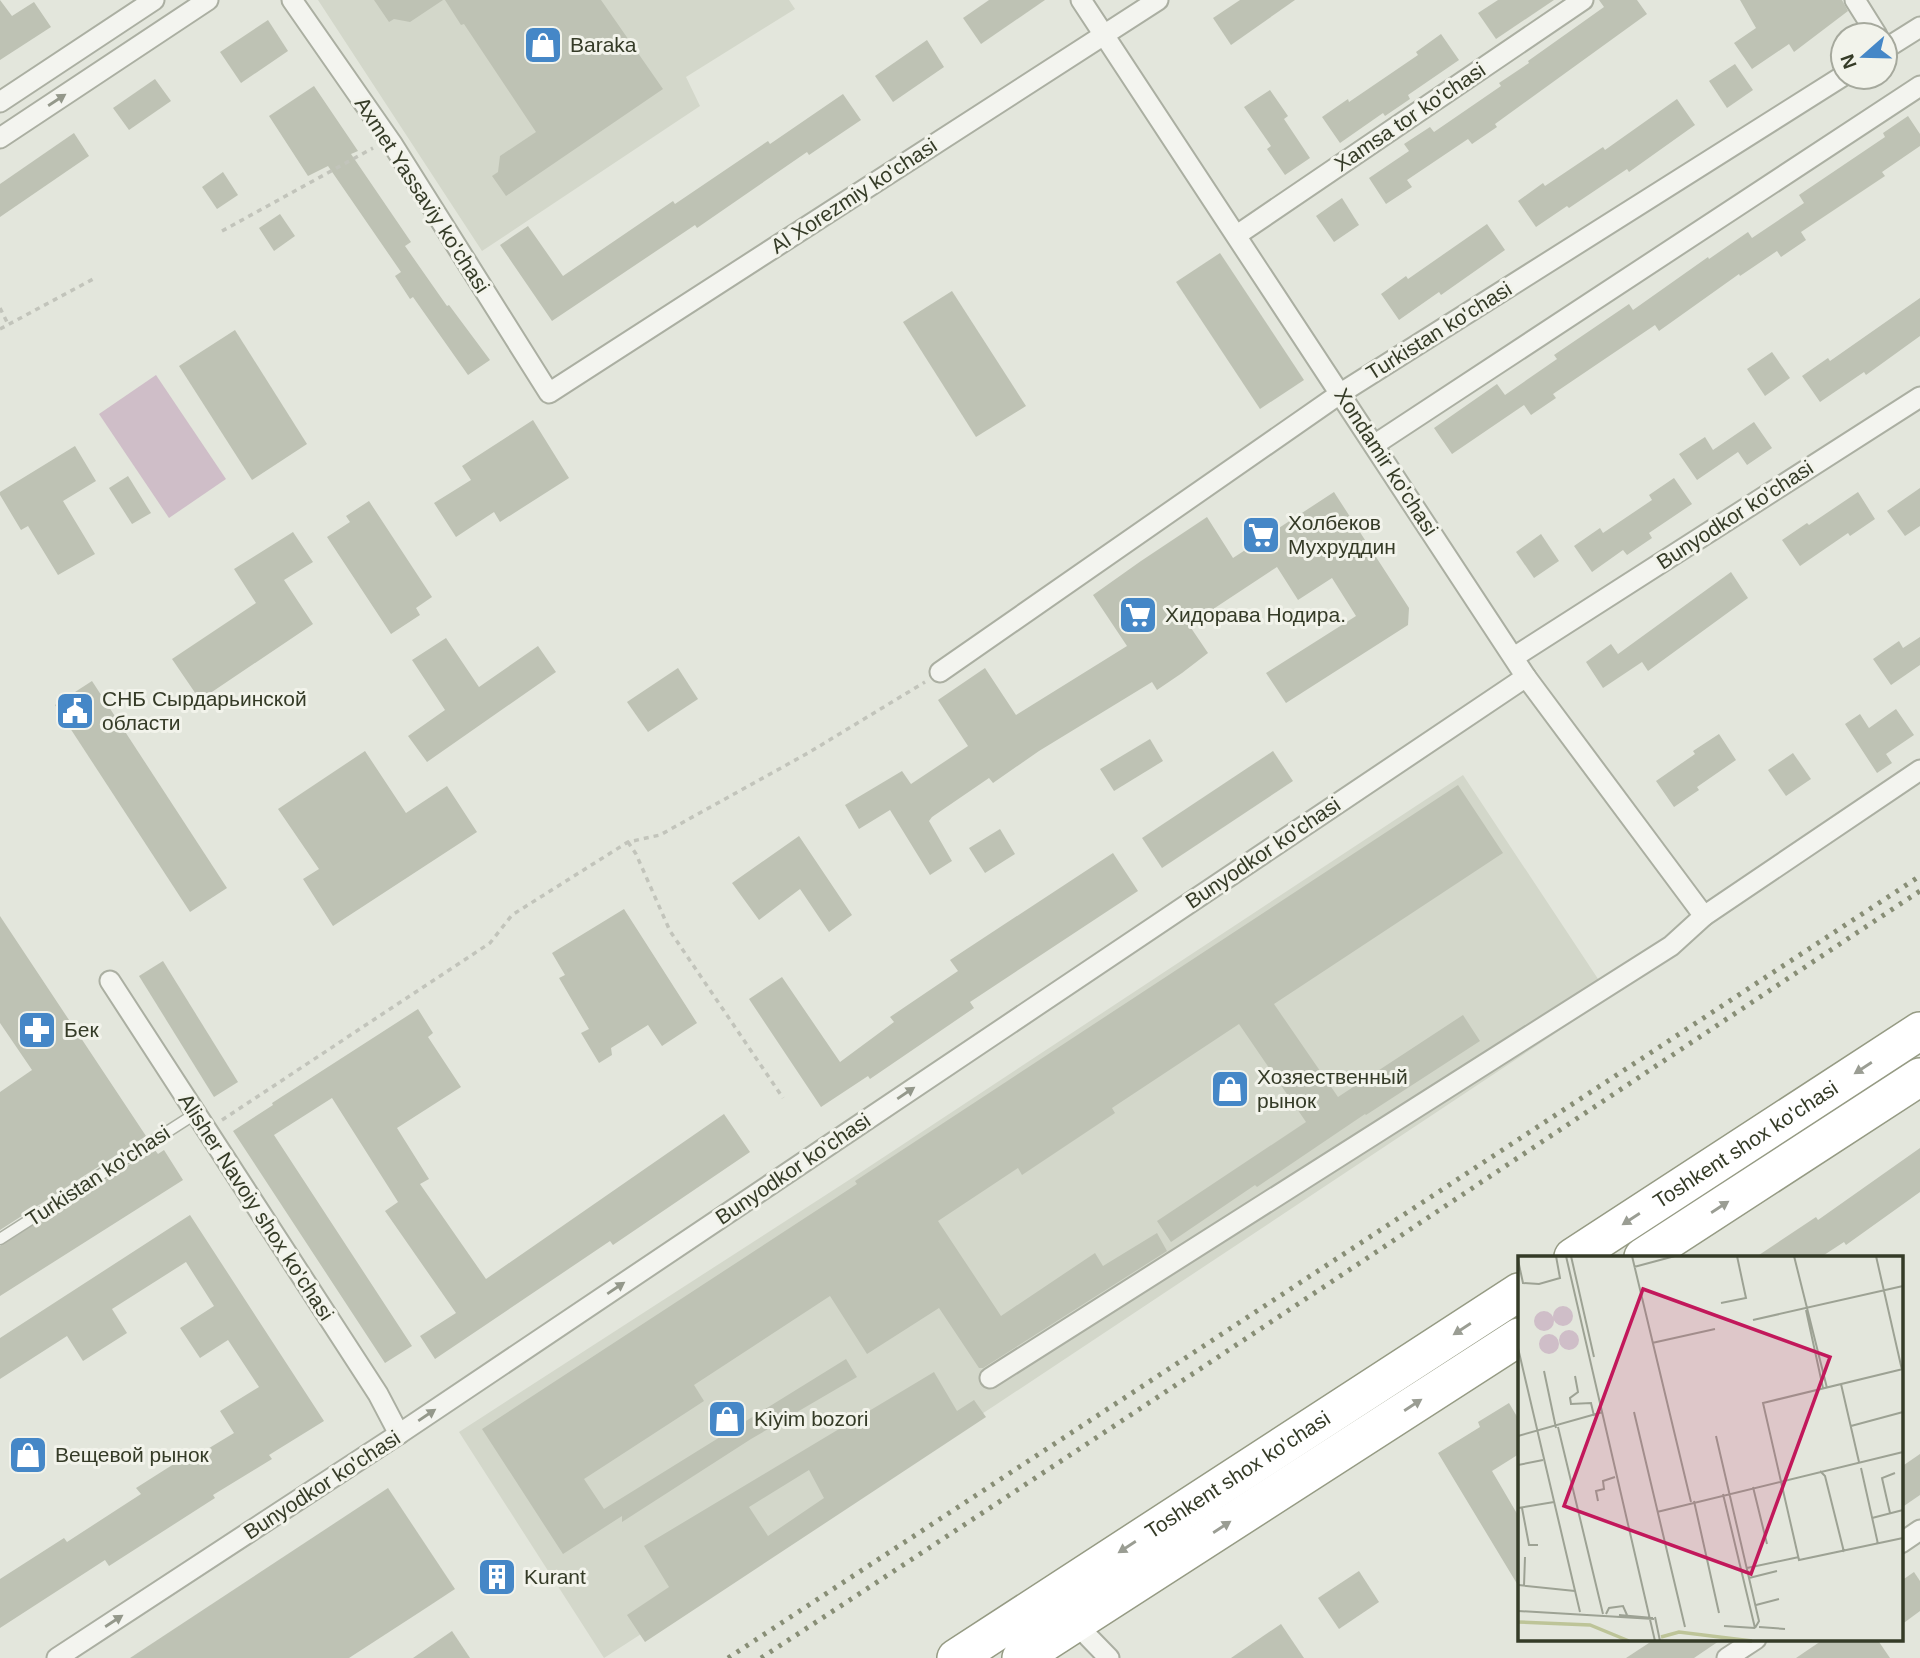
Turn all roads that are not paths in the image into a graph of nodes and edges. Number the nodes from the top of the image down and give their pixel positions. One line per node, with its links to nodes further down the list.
1 (153, 0): 14 (street)
2 (208, 0): 15 (street, one-way to 2)
3 (292, 0): 17 (street, Axmet Yassaviy ko'chasi)
4 (1081, 0): 10 (street, Xondamir ko'chasi)
5 (1158, 0): 10 (street, Al Xorezmiy ko'chasi)
6 (1583, 0): 16 (street, Xamsa tor ko'chasi)
7 (1855, 0): 8 (street)
8 (1868, 21)
9 (1920, 27): 11 (street)
10 (1104, 35): 16 (street, Xondamir ko'chasi); 17 (street, Al Xorezmiy ko'chasi)
11 (1899, 37)
12 (1829, 85): 18 (street, Turkistan ko'chasi)
13 (1920, 86): 20 (street)
14 (0, 102)
15 (0, 138)
16 (1237, 235): 18 (street, Xondamir ko'chasi)
17 (549, 393)
18 (1341, 393): 20 (street, Xondamir ko'chasi); 22 (street, Turkistan ko'chasi)
19 (1920, 397): 21 (street, Bunyodkor ko'chasi)
20 (1374, 445): 21 (street, Xondamir ko'chasi)
21 (1514, 657): 23 (street, Xondamir ko'chasi)
22 (940, 673)
23 (1526, 677): 25 (street, Xondamir ko'chasi); 36 (street, Bunyodkor ko'chasi, one-way to 23)
24 (1920, 770): 25 (street)
25 (1703, 916): 35 (street)
26 (110, 981): 29 (street, Alisher Navoiy shox ko'chasi)
27 (1920, 1031): 31 (highway, Toshkent shox ko'chasi, one-way to 31)
28 (1920, 1077): 32 (highway, Toshkent shox ko'chasi, one-way to 28)
29 (195, 1114): 30 (lane, Turkistan ko'chasi); 36 (street, Alisher Navoiy shox ko'chasi)
30 (0, 1239)
31 (1575, 1256)
32 (1645, 1256)
33 (1518, 1293): 42 (highway, Toshkent shox ko'chasi, one-way to 42)
34 (1518, 1338): 39 (highway, Toshkent shox ko'chasi, one-way to 34)
35 (990, 1378)
36 (399, 1434): 41 (street, Bunyodkor ko'chasi, one-way to 36)
37 (1920, 1530): 38 (street)
38 (1902, 1542)
39 (1074, 1622): 43 (highway, Toshkent shox ko'chasi); 44 (street)
40 (1754, 1640): 45 (street)
41 (57, 1658)
42 (956, 1658)
43 (1021, 1658)
44 (1108, 1658)
45 (1727, 1658)

